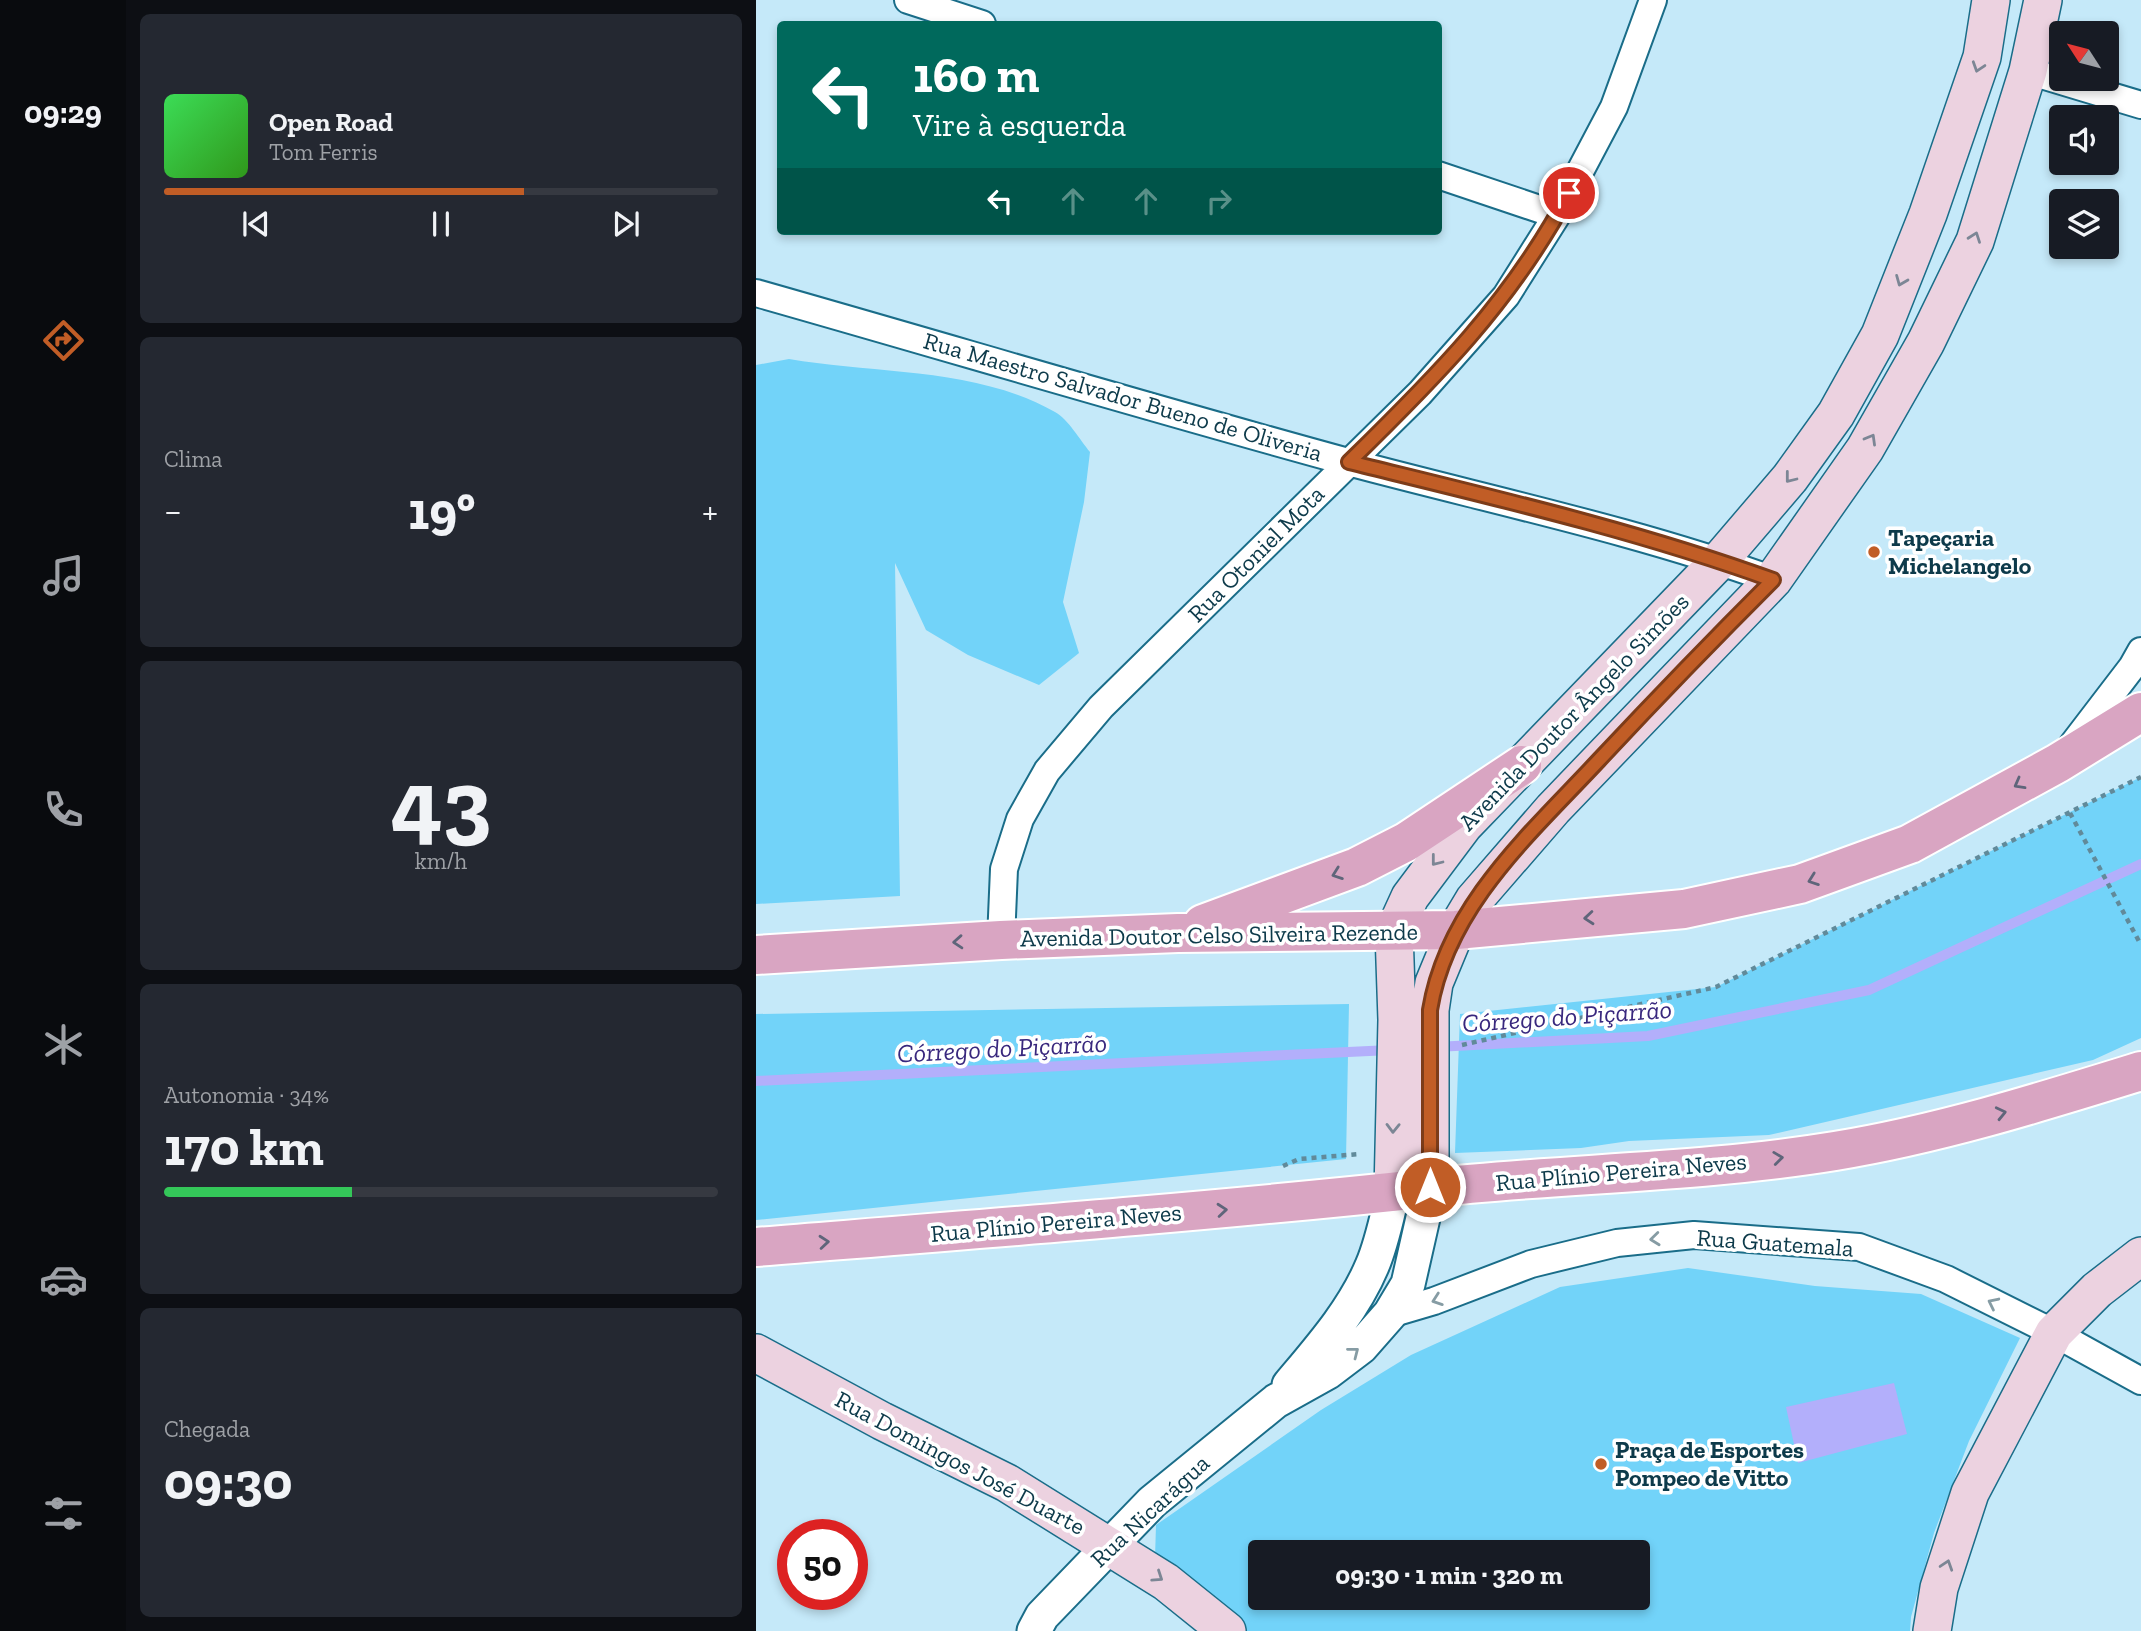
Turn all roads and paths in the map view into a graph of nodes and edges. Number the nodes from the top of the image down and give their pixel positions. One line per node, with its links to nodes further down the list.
1 (908, 0): 5 (street)
2 (1653, 0): 9 (street, Rua Otoniel Mota)
3 (1992, 0): 12 (main road, Avenida Doutor Ângelo Simões, one-way to 12)
4 (2043, 0): 6 (main road, Avenida Doutor Ângelo Simões)
5 (973, 21)
6 (2028, 71): 7 (street); 13 (main road, Avenida Doutor Ângelo Simões, one-way to 6)
7 (2141, 105)
8 (1442, 176): 9 (street)
9 (1557, 215): 11 (street, Rua Otoniel Mota)
10 (756, 293): 11 (street, Rua Maestro Salvador Bueno de Oliveria)
11 (1349, 462): 12 (street, Rua Maestro Salvador Bueno de Oliveria); 23 (street, Rua Otoniel Mota)
12 (1719, 561): 13 (street, Rua Maestro Salvador Bueno de Oliveria); 17 (main road, Avenida Doutor Ângelo Simões)
13 (1773, 580): 20 (main road, Avenida Doutor Ângelo Simões)
14 (2141, 650): 16 (street)
15 (2141, 712): 16 (main road, Avenida Doutor Celso Silveira Rezende)
16 (2058, 763): 20 (main road, Avenida Doutor Celso Silveira Rezende, one-way to 20)
17 (1522, 765): 21 (main road, Avenida Doutor Ângelo Simões, one-way to 21); 22 (main road, one-way to 22)
18 (2141, 777): 19 (path)
19 (2070, 813): 24 (path); 27 (path)
20 (1456, 930): 21 (main road, Avenida Doutor Celso Silveira Rezende); 26 (main road, Avenida Doutor Ângelo Simões)
21 (1394, 932): 22 (main road, Avenida Doutor Celso Silveira Rezende); 26 (main road, Avenida Doutor Ângelo Simões)
22 (1178, 933): 23 (main road, Avenida Doutor Celso Silveira Rezende)
23 (1001, 940): 25 (main road, Avenida Doutor Celso Silveira Rezende, one-way to 25)
24 (2141, 945)
25 (756, 955)
26 (1413, 1015): 27 (main road, Avenida Doutor Ângelo Simões)
27 (1428, 1055): 29 (main road, Avenida Doutor Ângelo Simões)
28 (2141, 1071): 29 (main road, Rua Plínio Pereira Neves, one-way to 28)
29 (1412, 1190): 30 (main road, Rua Plínio Pereira Neves, one-way to 29); 32 (street, Rua Nicarágua); 36 (street, Rua Nicarágua)
30 (756, 1247)
31 (2141, 1256): 33 (main road)
32 (1390, 1314): 33 (street, Rua Guatemala, one-way to 32); 36 (street, Rua Nicarágua, one-way to 32)
33 (2054, 1333): 35 (street, Rua Guatemala); 40 (main road, one-way to 33)
34 (756, 1353): 37 (main road, Rua Domingos José Duarte)
35 (2141, 1381)
36 (1276, 1401): 37 (street, Rua Nicarágua)
37 (1110, 1545): 38 (street, Rua Nicarágua); 39 (main road, Rua Domingos José Duarte, one-way to 39)
38 (1030, 1626)
39 (1227, 1631)
40 (1932, 1631)

